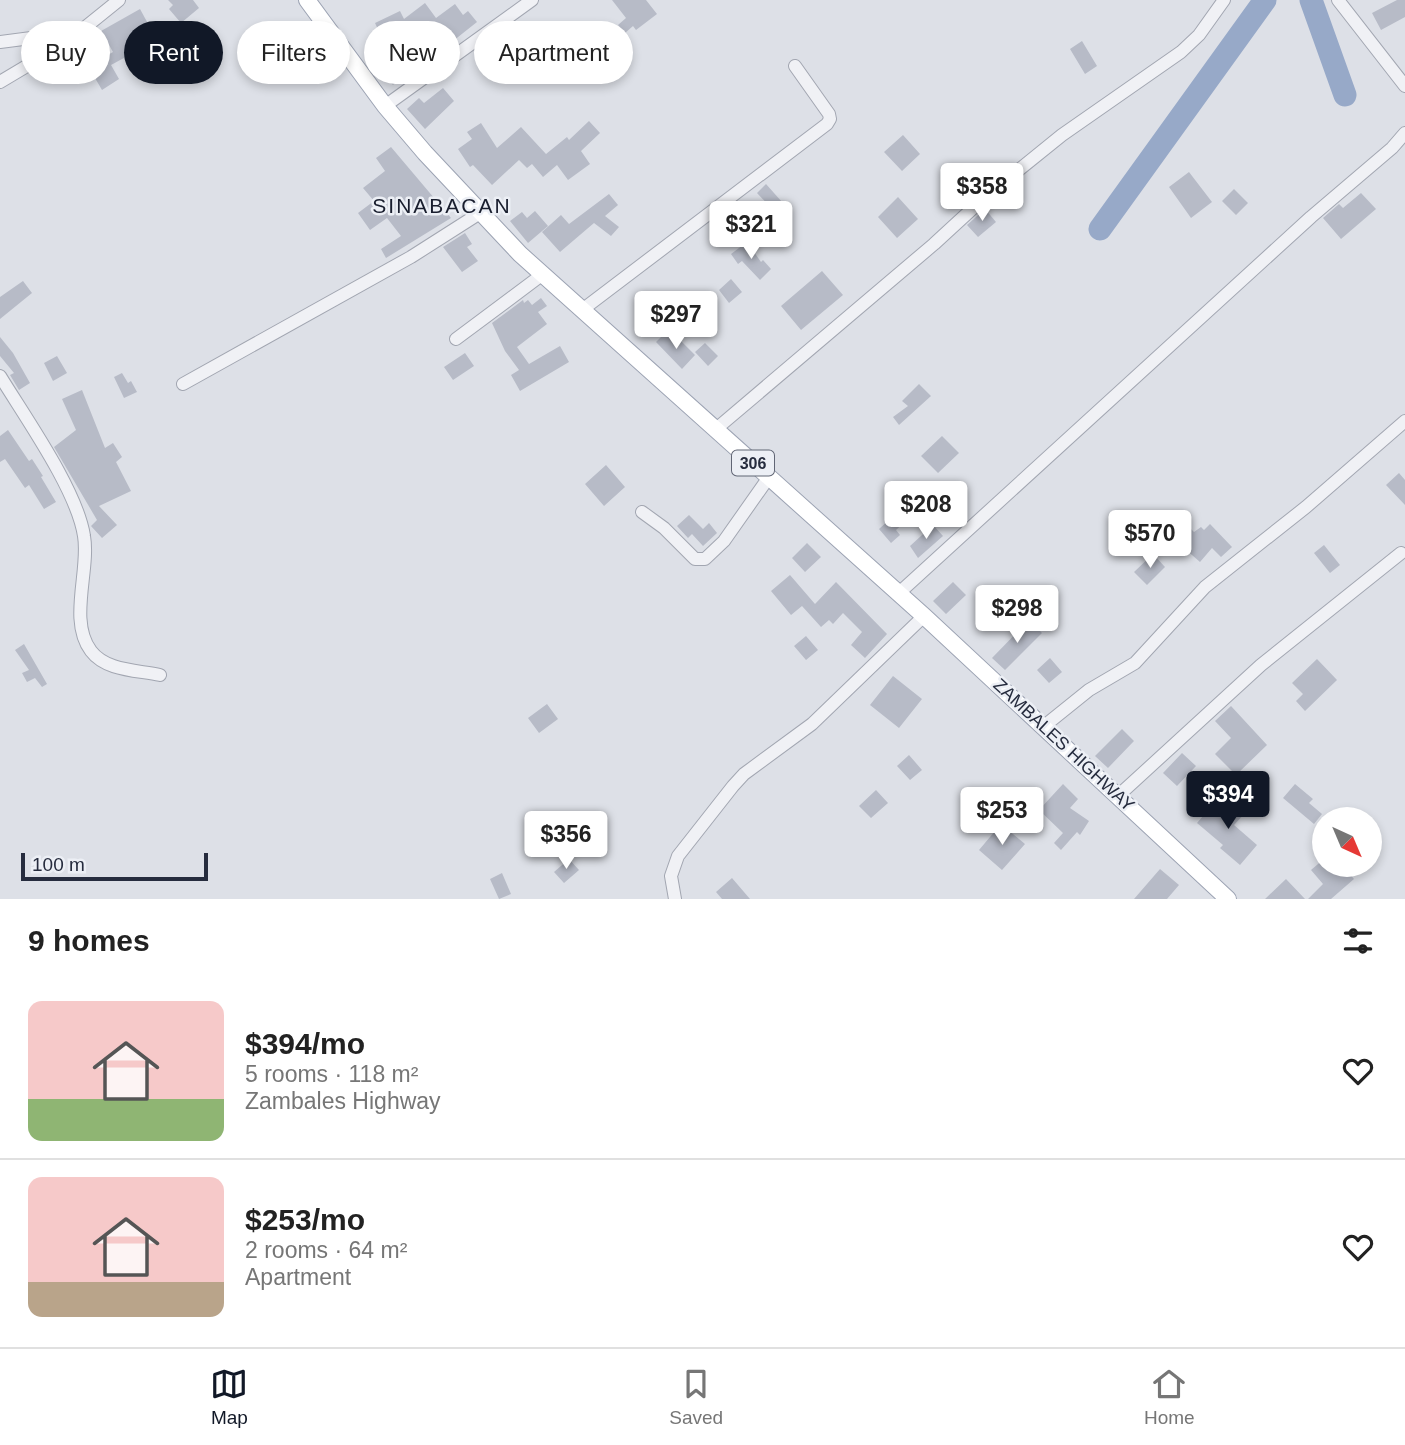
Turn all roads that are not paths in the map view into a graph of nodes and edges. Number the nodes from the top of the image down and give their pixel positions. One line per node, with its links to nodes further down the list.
1 (119, 0): 6 (street)
2 (307, 0): 13 (main road, ZAMBALES HIGHWAY / 306)
3 (532, 0): 13 (street)
4 (1224, 0): 22 (street)
5 (1338, 0): 12 (street)
6 (92, 21)
7 (21, 39): 8 (street)
8 (0, 42)
9 (795, 66): 17 (street)
10 (21, 70): 11 (street)
11 (0, 82)
12 (1405, 86)
13 (385, 106): 15 (main road, ZAMBALES HIGHWAY / 306)
14 (1405, 133): 26 (street)
15 (481, 213): 16 (main road, ZAMBALES HIGHWAY / 306); 20 (street)
16 (543, 274): 17 (main road, ZAMBALES HIGHWAY / 306); 18 (street)
17 (582, 310): 22 (main road, ZAMBALES HIGHWAY / 306)
18 (456, 338)
19 (0, 376): 28 (street)
20 (183, 384)
21 (1405, 421): 29 (street)
22 (716, 429): 23 (main road, ZAMBALES HIGHWAY / 306)
23 (769, 477): 24 (street); 26 (main road, ZAMBALES HIGHWAY / 306)
24 (642, 512)
25 (1401, 553): 30 (street)
26 (899, 593): 27 (main road, ZAMBALES HIGHWAY / 306)
27 (924, 616): 29 (main road, ZAMBALES HIGHWAY / 306); 31 (street)
28 (160, 675)
29 (1044, 727): 30 (main road, ZAMBALES HIGHWAY / 306)
30 (1119, 795): 32 (main road, ZAMBALES HIGHWAY / 306)
31 (675, 899)
32 (1228, 899)

